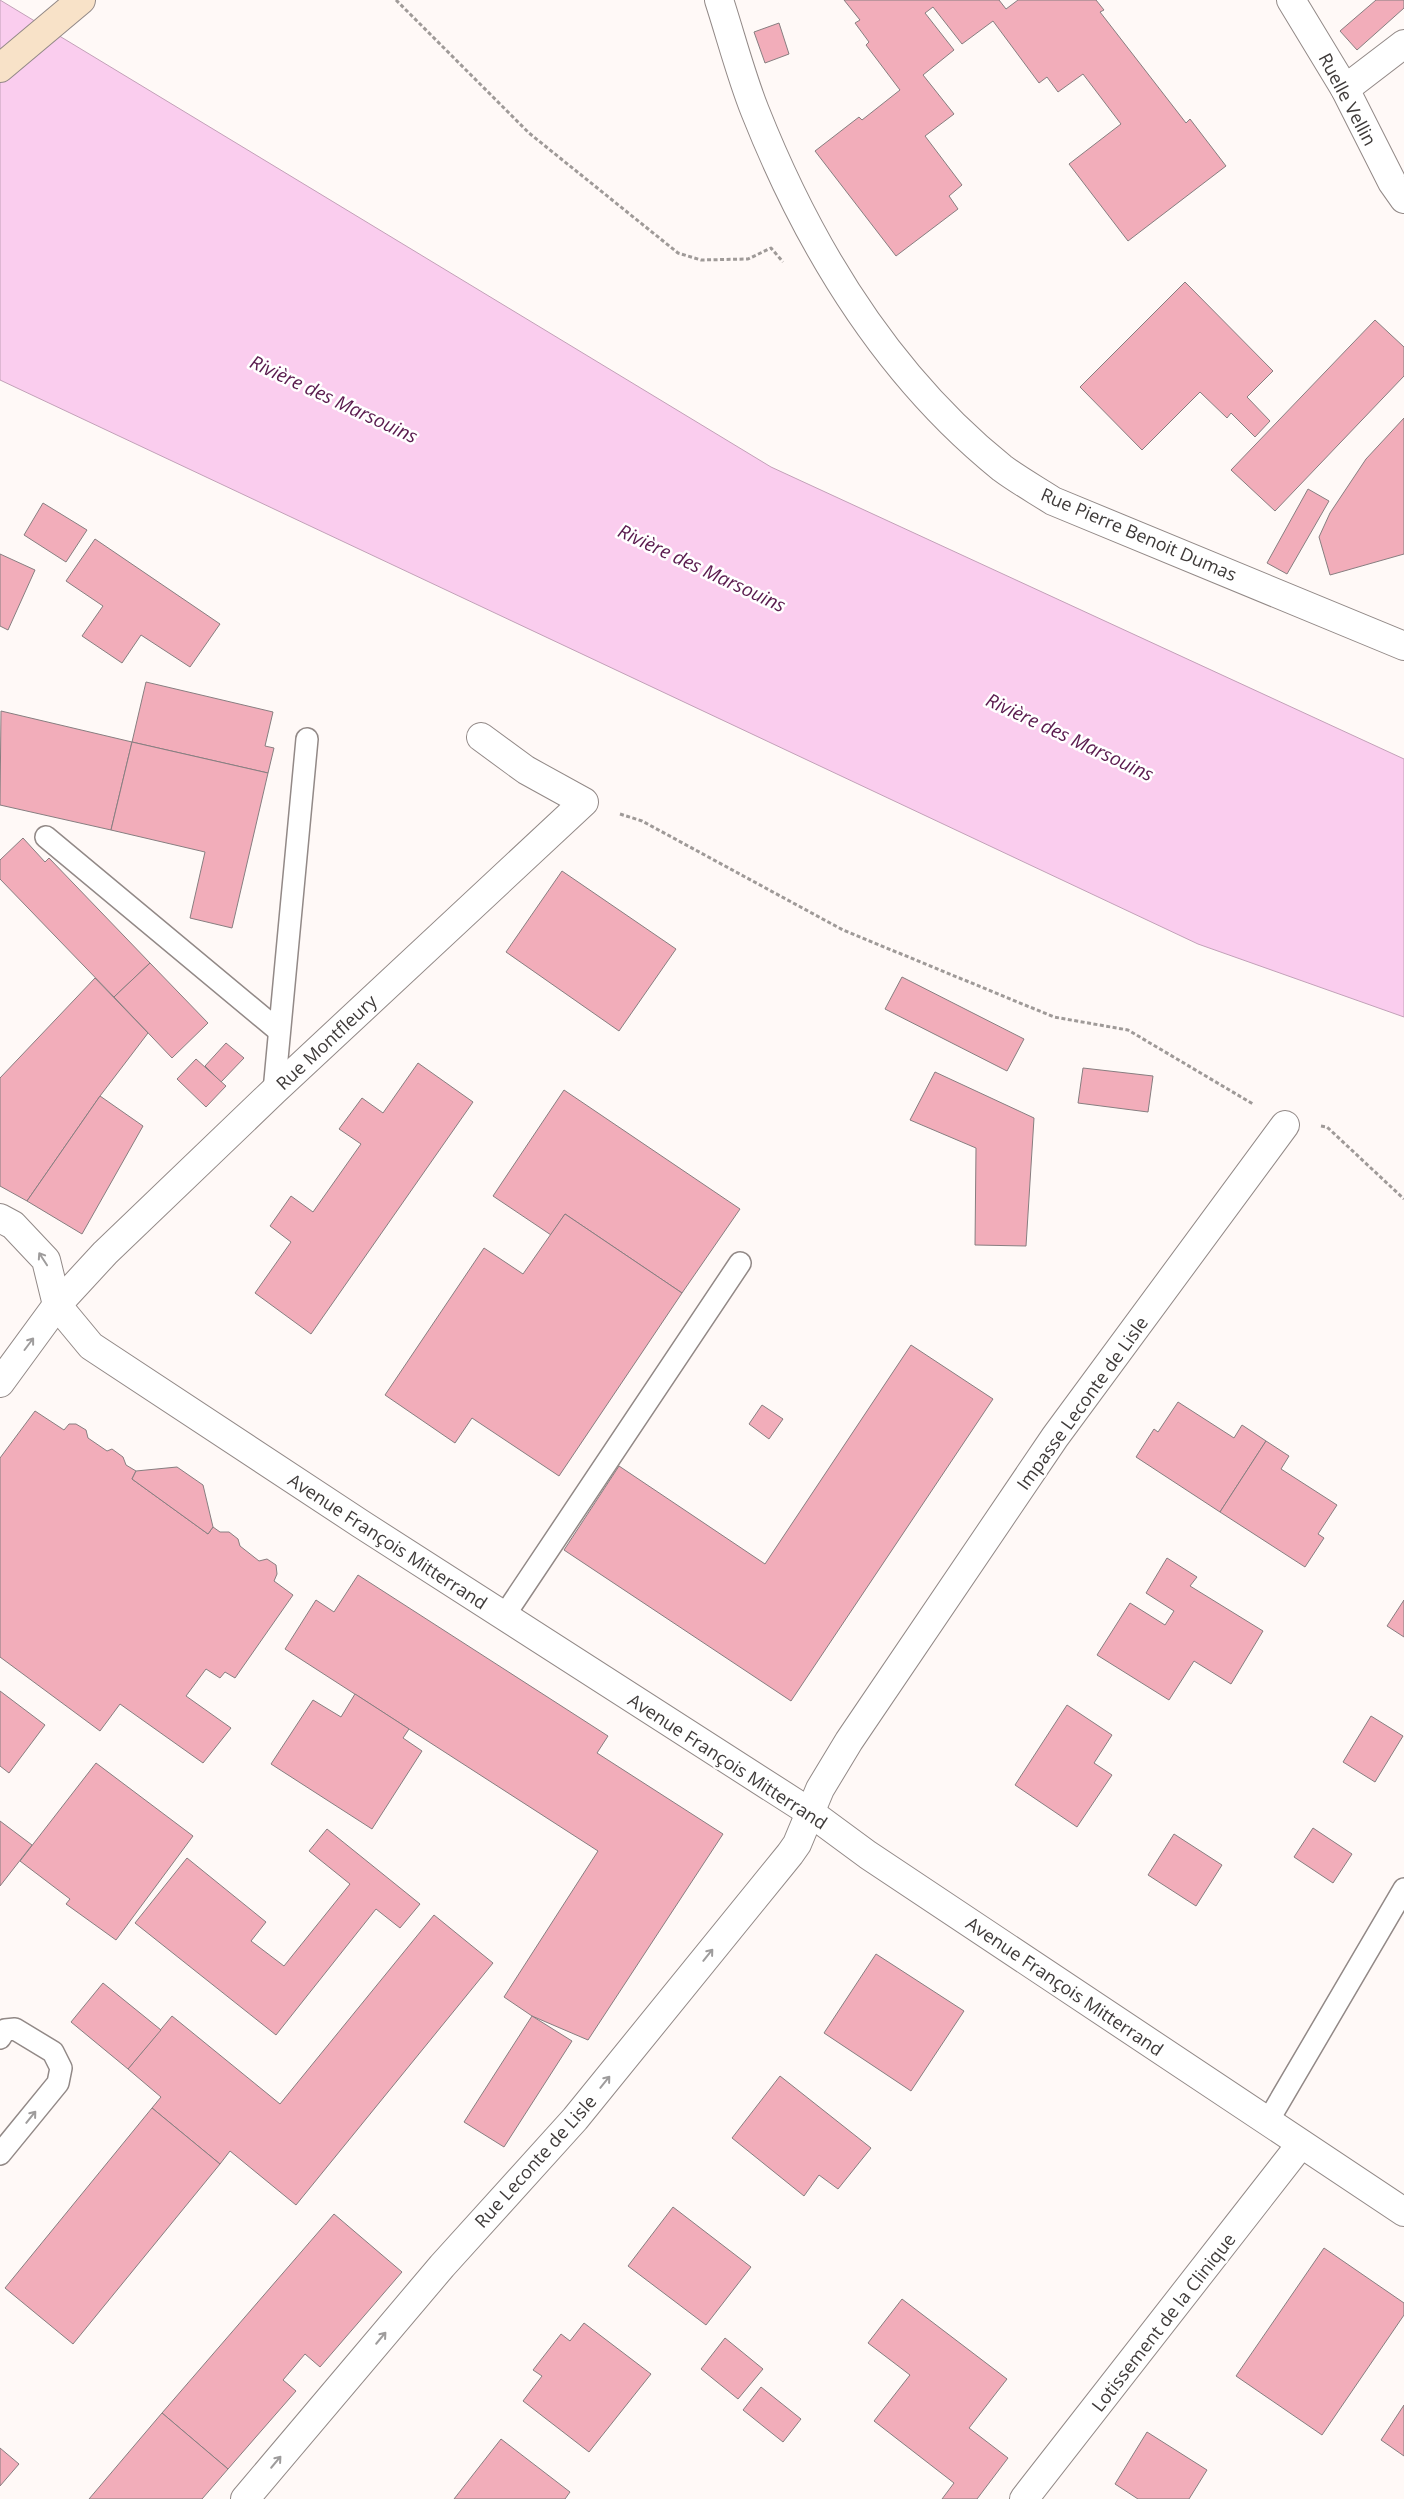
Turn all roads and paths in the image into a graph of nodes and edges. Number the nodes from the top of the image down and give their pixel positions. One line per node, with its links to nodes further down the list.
1 (81, 0): 6 (main road)
2 (396, 0): 9 (path)
3 (719, 0): 10 (street, Rue Pierre Benoit Dumas)
4 (1291, 0): 7 (street, Ruelle Vellin)
5 (1404, 44): 7 (street)
6 (0, 68)
7 (1345, 88): 8 (street, Ruelle Vellin)
8 (1404, 199)
9 (771, 248)
10 (1404, 646)
11 (481, 737): 13 (street)
12 (307, 739): 15 (lane)
13 (584, 802): 16 (street, Rue Montfleury); 17 (path)
14 (46, 837): 15 (lane)
15 (279, 1031): 16 (lane)
16 (274, 1091): 21 (street, Rue Montfleury)
17 (1285, 1125): 18 (path); 24 (street, Impasse Leconte de Lisle)
18 (1404, 1199)
19 (0, 1218): 21 (street, one-way to 19)
20 (740, 1263): 23 (lane)
21 (58, 1305): 22 (street, Rue Montfleury, one-way to 21); 23 (street, Avenue François Mitterrand)
22 (0, 1383)
23 (504, 1616): 24 (street, Avenue François Mitterrand)
24 (810, 1813): 27 (street, Avenue François Mitterrand); 31 (street, Rue Leconte de Lisle, one-way to 24)
25 (1404, 1889): 27 (lane)
26 (0, 2038): 29 (lane, one-way to 26)
27 (1268, 2121): 28 (street, Avenue François Mitterrand)
28 (1301, 2144): 30 (street, Avenue François Mitterrand); 32 (street, Lotissement de la Clinique)
29 (0, 2154)
30 (1404, 2212)
31 (245, 2499)
32 (1024, 2499)

